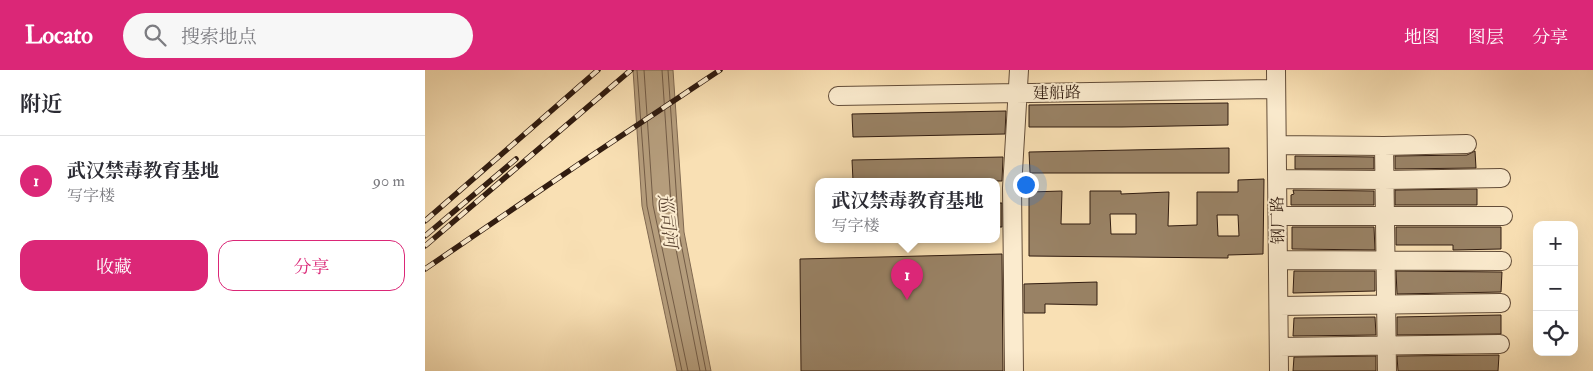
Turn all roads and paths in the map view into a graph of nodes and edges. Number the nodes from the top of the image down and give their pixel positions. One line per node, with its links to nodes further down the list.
1 (1019, 70): 4 (street)
2 (1276, 70): 3 (street, 钢厂路)
3 (1276, 90): 4 (street, 建船路); 7 (street, 钢厂路)
4 (1018, 93): 5 (street, 建船路); 24 (street)
5 (838, 96)
6 (1467, 144): 8 (street)
7 (1277, 145): 8 (street); 10 (street, 钢厂路)
8 (1384, 146): 11 (street)
9 (1501, 178): 11 (street)
10 (1277, 179): 11 (street); 12 (street, 钢厂路)
11 (1384, 180): 14 (street)
12 (1277, 216): 14 (street); 15 (street, 钢厂路)
13 (1503, 216): 14 (street)
14 (1385, 217): 16 (street)
15 (1278, 260): 16 (street); 20 (street, 钢厂路)
16 (1385, 260): 17 (street); 19 (street)
17 (1502, 261)
18 (1501, 303): 19 (street)
19 (1386, 304): 20 (street); 23 (street)
20 (1279, 306): 22 (street, 钢厂路)
21 (1500, 344): 23 (street)
22 (1279, 346): 23 (street); 25 (street, 钢厂路)
23 (1387, 346): 26 (street)
24 (1014, 371)
25 (1279, 371)
26 (1387, 371)

